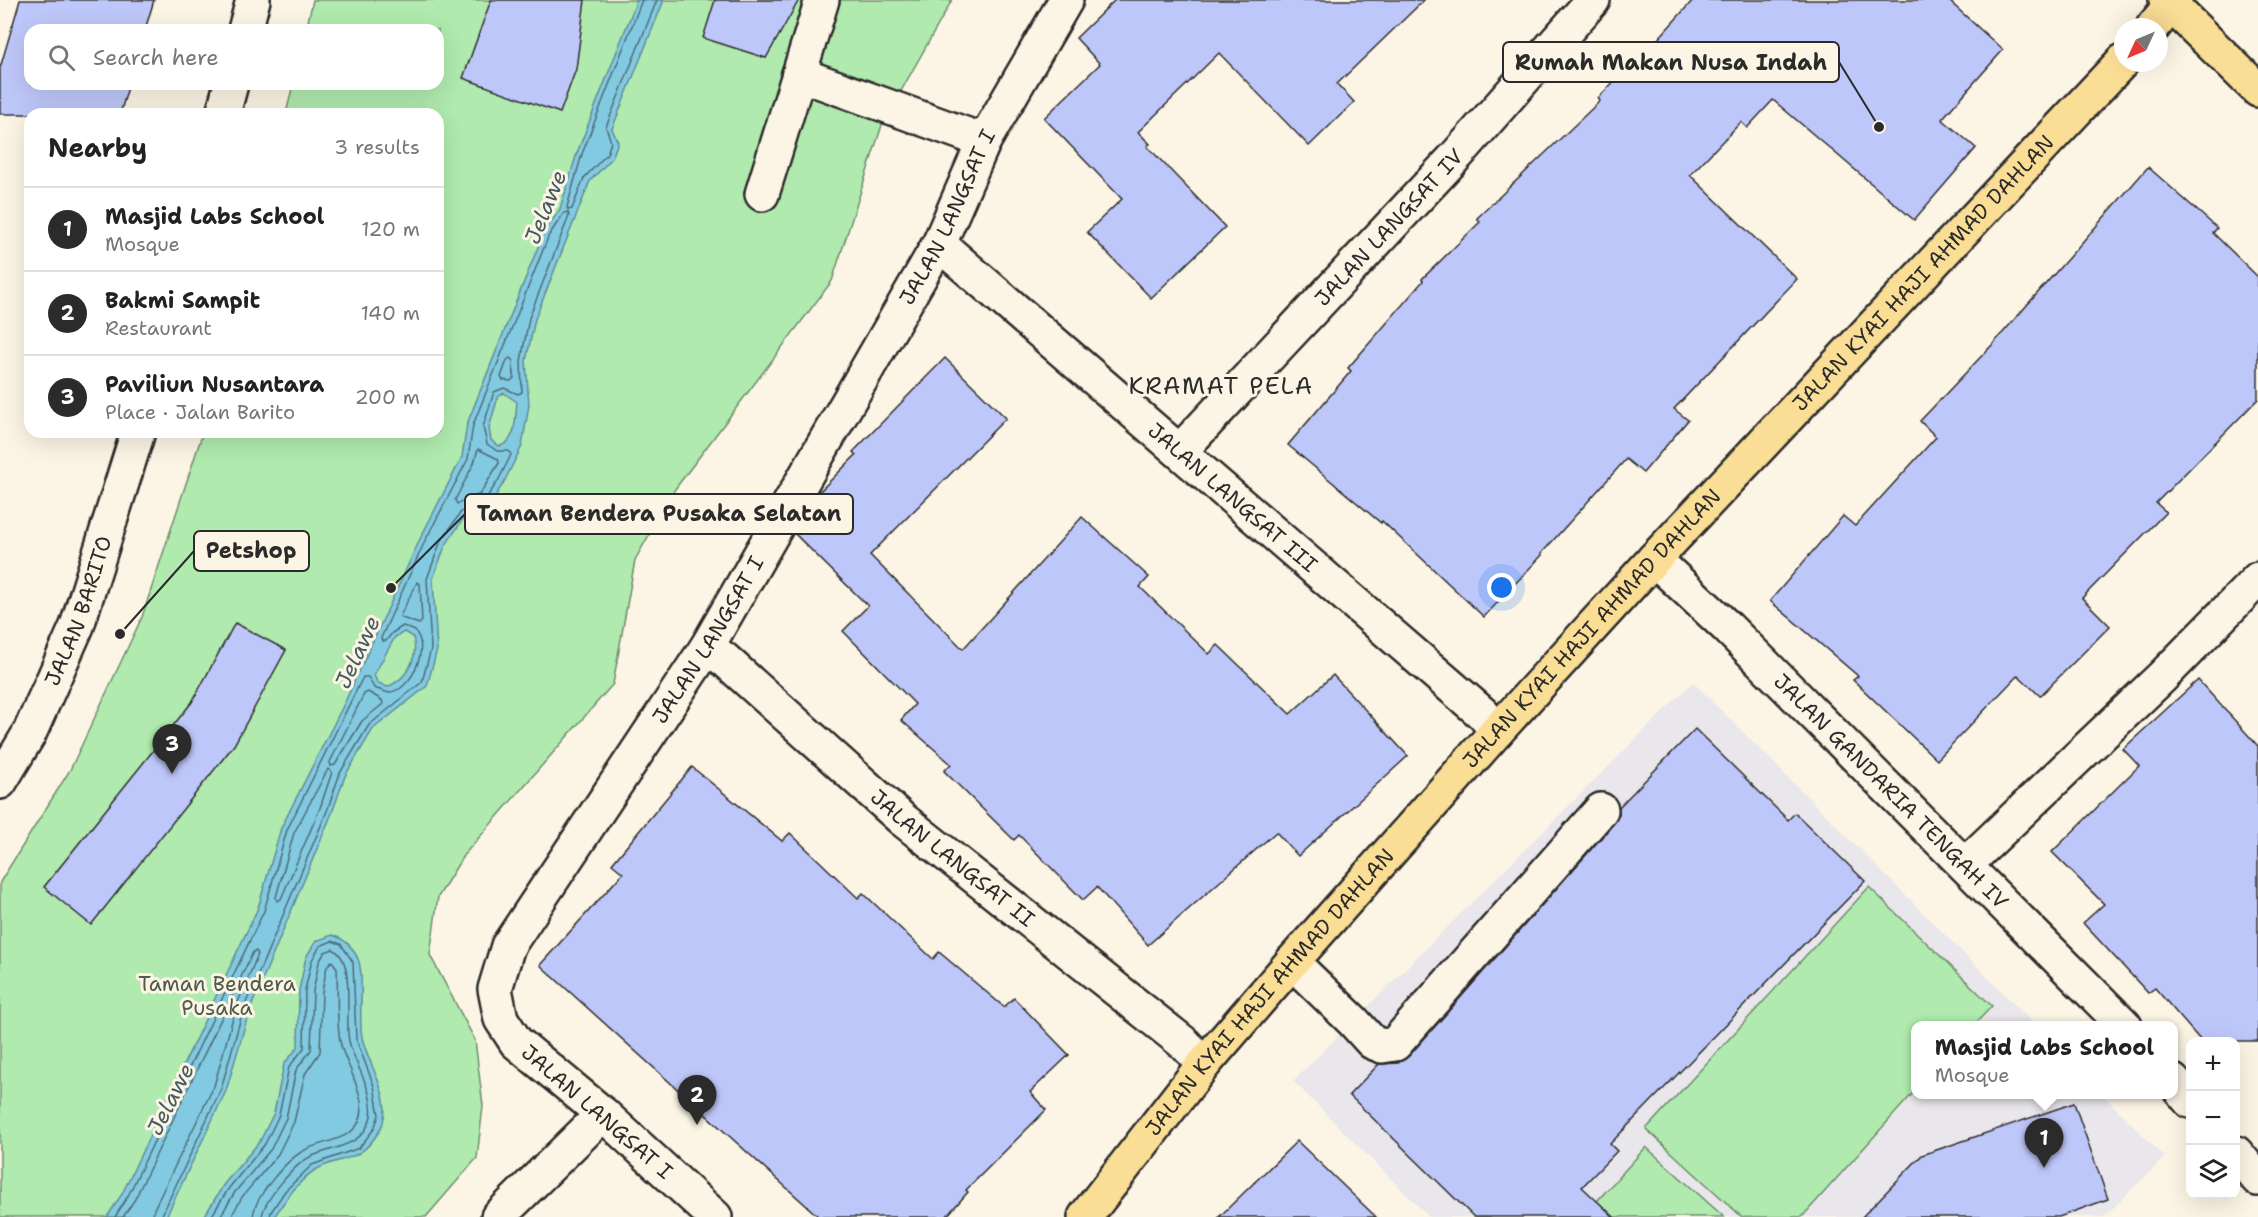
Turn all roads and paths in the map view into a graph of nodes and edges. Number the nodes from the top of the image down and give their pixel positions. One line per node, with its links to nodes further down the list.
1 (254, 0): 6 (street)
2 (822, 0): 8 (street)
3 (1065, 0): 12 (street, JALAN LANGSAT I)
4 (1593, 0): 16 (street, JALAN LANGSAT IV)
5 (2166, 8): 10 (main road)
6 (247, 24)
7 (2114, 72): 17 (main road, JALAN KYAI HAJI AHMAD DAHLAN)
8 (799, 74): 12 (street); 13 (street)
9 (229, 90): 11 (street)
10 (2258, 90)
11 (225, 108)
12 (984, 141): 14 (street, JALAN LANGSAT I)
13 (762, 194)
14 (939, 244): 16 (street, JALAN LANGSAT III); 19 (street, JALAN LANGSAT I)
15 (136, 438): 21 (street, JALAN BARITO)
16 (1180, 451): 20 (street, JALAN LANGSAT III)
17 (1654, 559): 20 (main road, JALAN KYAI HAJI AHMAD DAHLAN); 23 (street, JALAN GANDARIA TENGAH IV)
18 (2253, 594): 23 (street)
19 (707, 646): 26 (street, JALAN LANGSAT II); 27 (street, JALAN LANGSAT I)
20 (1497, 731): 24 (main road, JALAN KYAI HAJI AHMAD DAHLAN)
21 (0, 782)
22 (1600, 810): 24 (street)
23 (1965, 865): 25 (street, JALAN GANDARIA TENGAH IV)
24 (1292, 962): 26 (main road, JALAN KYAI HAJI AHMAD DAHLAN)
25 (2120, 1021)
26 (1204, 1064): 32 (main road, JALAN KYAI HAJI AHMAD DAHLAN)
27 (603, 1114): 30 (street); 31 (street, JALAN LANGSAT I)
28 (2240, 1159): 29 (street)
29 (2258, 1179)
30 (498, 1217)
31 (715, 1217)
32 (1085, 1217)

